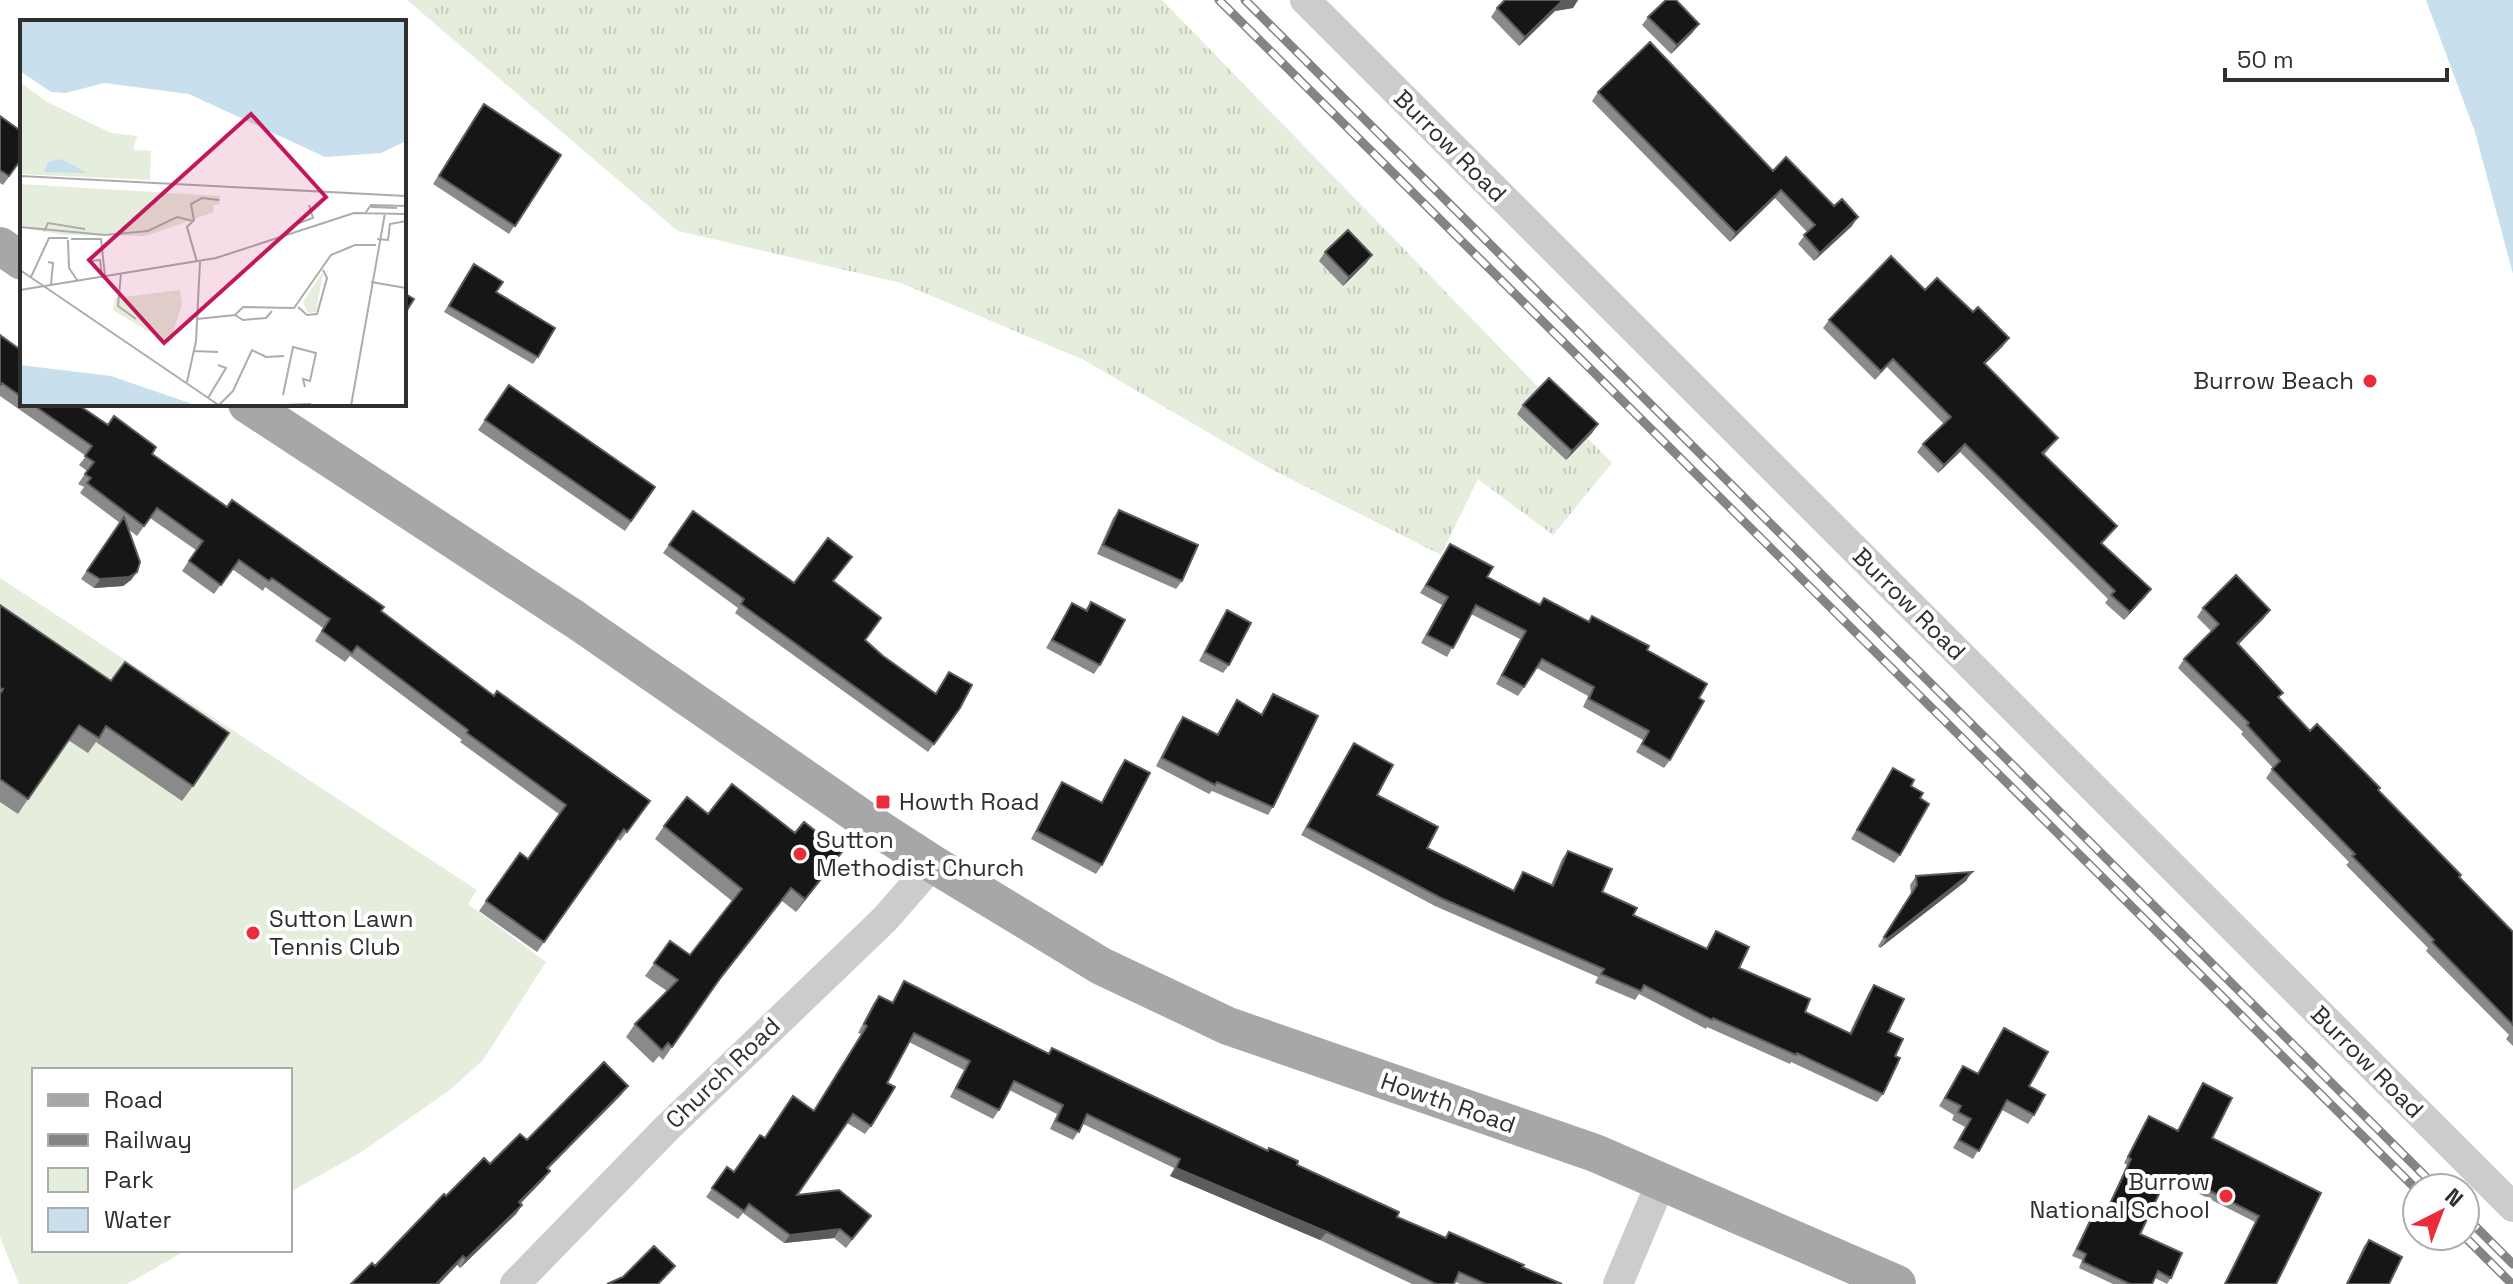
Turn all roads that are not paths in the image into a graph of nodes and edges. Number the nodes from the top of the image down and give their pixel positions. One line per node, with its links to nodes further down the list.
1 (1305, 0): 7 (street, Burrow Road)
2 (0, 246): 3 (main road)
3 (20, 260)
4 (250, 406): 5 (main road, Howth Road)
5 (933, 864): 6 (main road, Howth Road); 8 (street, Church Road)
6 (1661, 1182): 9 (street); 10 (main road, Howth Road)
7 (2513, 1207)
8 (515, 1284)
9 (1618, 1284)
10 (1897, 1284)

